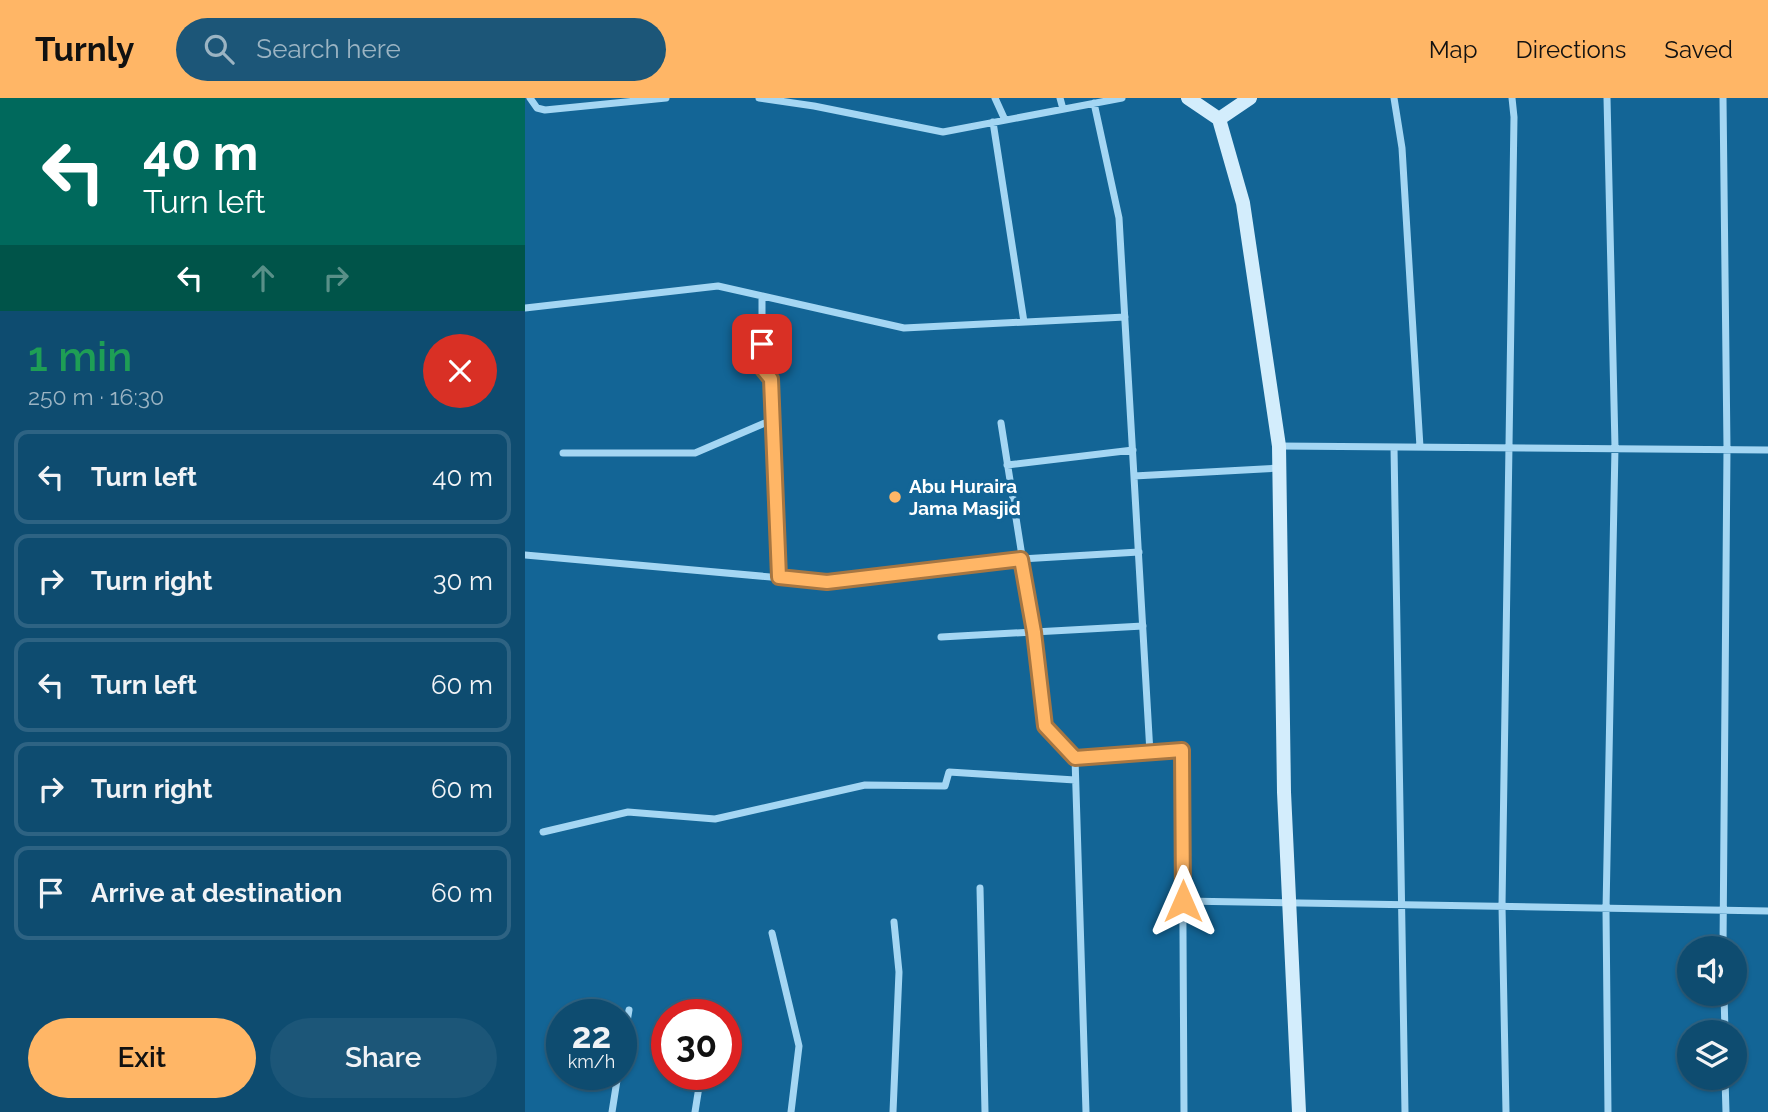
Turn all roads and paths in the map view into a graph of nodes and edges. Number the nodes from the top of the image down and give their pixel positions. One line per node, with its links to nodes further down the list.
1 (530, 98): 2 (street)
2 (666, 98)
3 (759, 98): 17 (street)
4 (995, 98): 16 (street)
5 (1060, 98): 14 (street)
6 (1122, 98): 13 (street)
7 (1188, 98): 15 (street)
8 (1250, 98): 15 (street)
9 (1394, 98): 27 (street)
10 (1512, 98): 25 (street)
11 (1607, 98): 28 (street)
12 (1723, 98): 29 (street)
13 (1094, 103): 14 (street); 20 (street)
14 (1063, 109): 16 (street)
15 (1219, 119): 24 (street)
16 (1005, 120): 17 (street)
17 (993, 122): 21 (street)
18 (762, 296): 19 (street); 21 (street); 22 (street)
19 (525, 308)
20 (1125, 317): 21 (street); 30 (street)
21 (1024, 322)
22 (772, 420): 32 (street); 39 (street)
23 (1001, 423): 33 (street)
24 (1279, 446): 26 (street); 34 (street)
25 (1508, 446): 27 (street); 28 (street); 50 (street)
26 (1394, 447): 27 (street); 51 (street)
27 (1420, 447)
28 (1615, 447): 29 (street); 52 (street)
29 (1727, 449): 31 (street); 54 (street)
30 (1133, 450): 33 (street); 35 (street)
31 (1768, 450)
32 (563, 453)
33 (1007, 465): 38 (street)
34 (1279, 468): 35 (street); 49 (street)
35 (1134, 476): 36 (street)
36 (1139, 551): 38 (street); 40 (street)
37 (525, 555): 39 (street)
38 (1021, 559): 39 (street); 41 (street)
39 (779, 577)
40 (1143, 626): 41 (street); 43 (street)
41 (1034, 632): 42 (street); 44 (street)
42 (941, 637)
43 (1150, 753): 44 (street); 48 (street)
44 (1075, 758): 45 (street)
45 (1075, 780): 46 (street); 66 (street)
46 (543, 832)
47 (979, 888): 65 (street)
48 (1183, 901): 49 (street); 67 (street)
49 (1288, 901): 51 (street); 68 (street)
50 (1502, 906): 51 (street); 52 (street); 70 (street)
51 (1402, 907): 69 (street)
52 (1606, 910): 54 (street); 71 (street)
53 (1768, 911): 54 (street)
54 (1723, 912): 57 (street)
55 (894, 922): 64 (street)
56 (772, 933): 63 (street)
57 (1723, 936)
58 (615, 1090): 61 (street)
59 (698, 1090): 62 (street)
60 (1725, 1090): 72 (street)
61 (612, 1112)
62 (695, 1112)
63 (791, 1112)
64 (893, 1112)
65 (985, 1112)
66 (1086, 1112)
67 (1184, 1112)
68 (1299, 1112)
69 (1405, 1112)
70 (1506, 1112)
71 (1608, 1112)
72 (1726, 1112)

